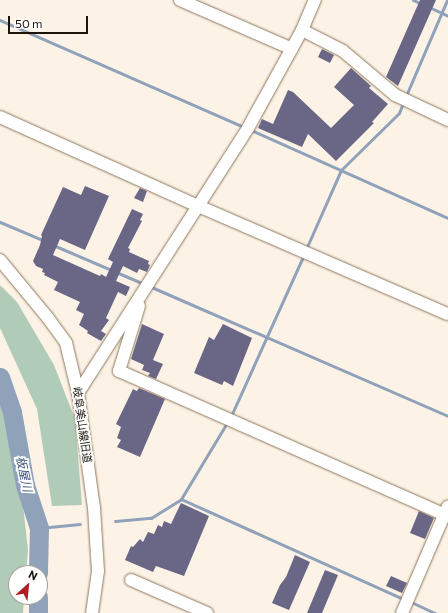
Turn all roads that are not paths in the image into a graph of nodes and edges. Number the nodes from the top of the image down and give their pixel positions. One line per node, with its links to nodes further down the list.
1 (180, 0): 4 (street)
2 (316, 0): 3 (street)
3 (302, 30): 4 (street); 6 (street)
4 (292, 49): 7 (street)
5 (0, 117): 7 (street)
6 (448, 120)
7 (198, 206): 9 (street); 10 (street)
8 (0, 260): 11 (street, 岐阜美山線旧道)
9 (142, 295): 11 (street); 12 (street)
10 (448, 314)
11 (78, 392): 14 (street, 岐阜美山線旧道)
12 (447, 512): 16 (street)
13 (132, 580): 15 (street)
14 (92, 613)
15 (207, 613)
16 (402, 613)

